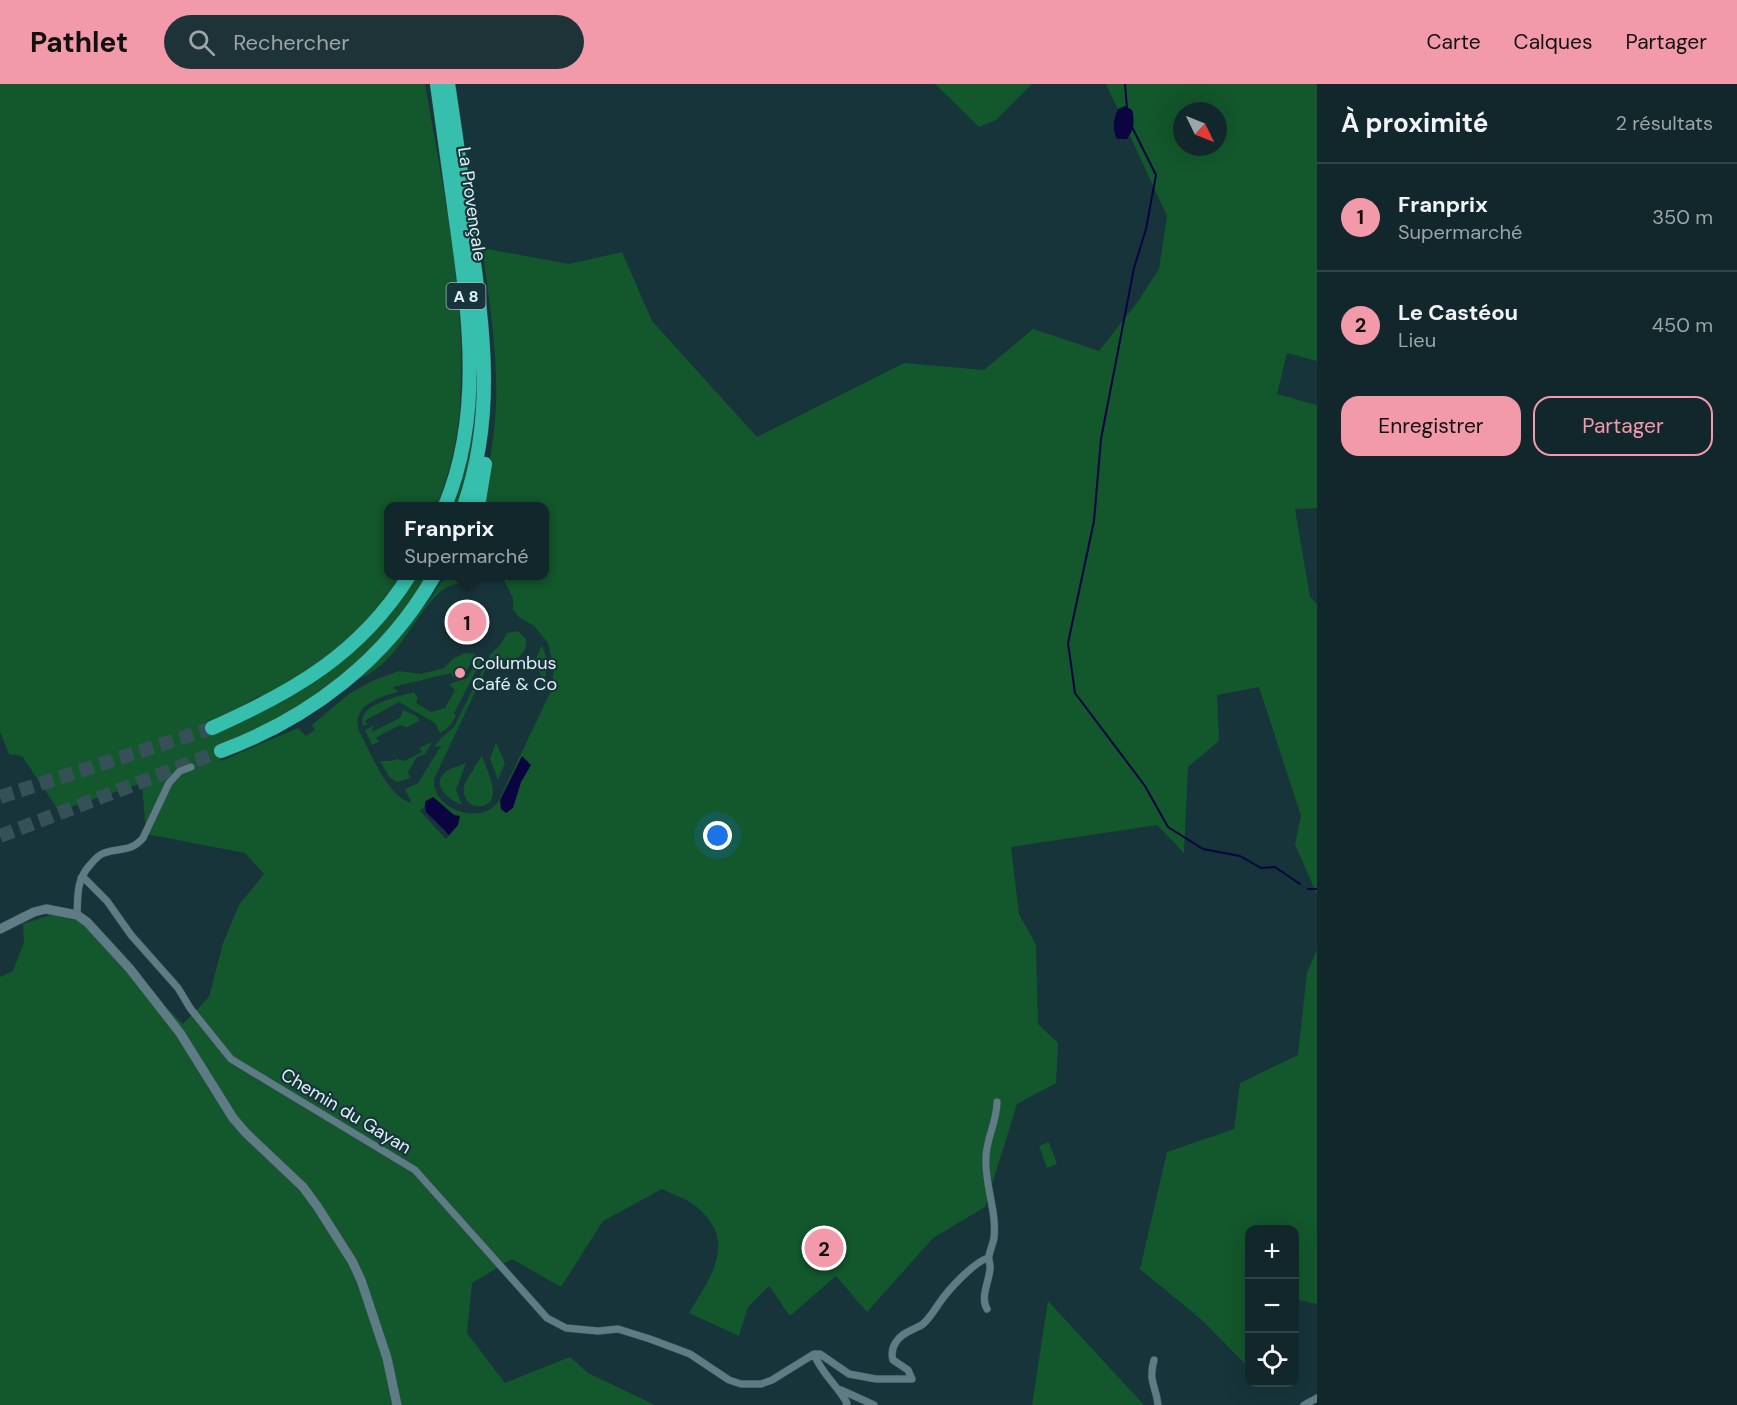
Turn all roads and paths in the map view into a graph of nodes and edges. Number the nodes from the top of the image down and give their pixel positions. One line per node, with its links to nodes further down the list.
1 (437, 84): 4 (highway, La Provençale / A 8)
2 (448, 84): 3 (highway, La Provençale / A 8)
3 (485, 358): 5 (highway, La Provençale / A 8); 6 (highway)
4 (447, 502)
5 (466, 502)
6 (479, 502)
7 (406, 580): 10 (highway)
8 (431, 580): 11 (highway)
9 (354, 685): 11 (highway)
10 (212, 728)
11 (270, 729): 12 (highway)
12 (221, 751)
13 (191, 767): 14 (street)
14 (81, 878): 15 (street); 20 (street, Chemin du Gayan)
15 (77, 915): 16 (street); 24 (street)
16 (0, 929)
17 (997, 1102): 18 (street)
18 (988, 1258): 19 (street); 20 (street)
19 (987, 1309)
20 (814, 1354): 22 (street)
21 (1154, 1360): 27 (street)
22 (840, 1389): 25 (street); 26 (street)
23 (1317, 1398): 28 (street)
24 (397, 1401)
25 (846, 1405)
26 (874, 1405)
27 (1158, 1405)
28 (1304, 1405)

